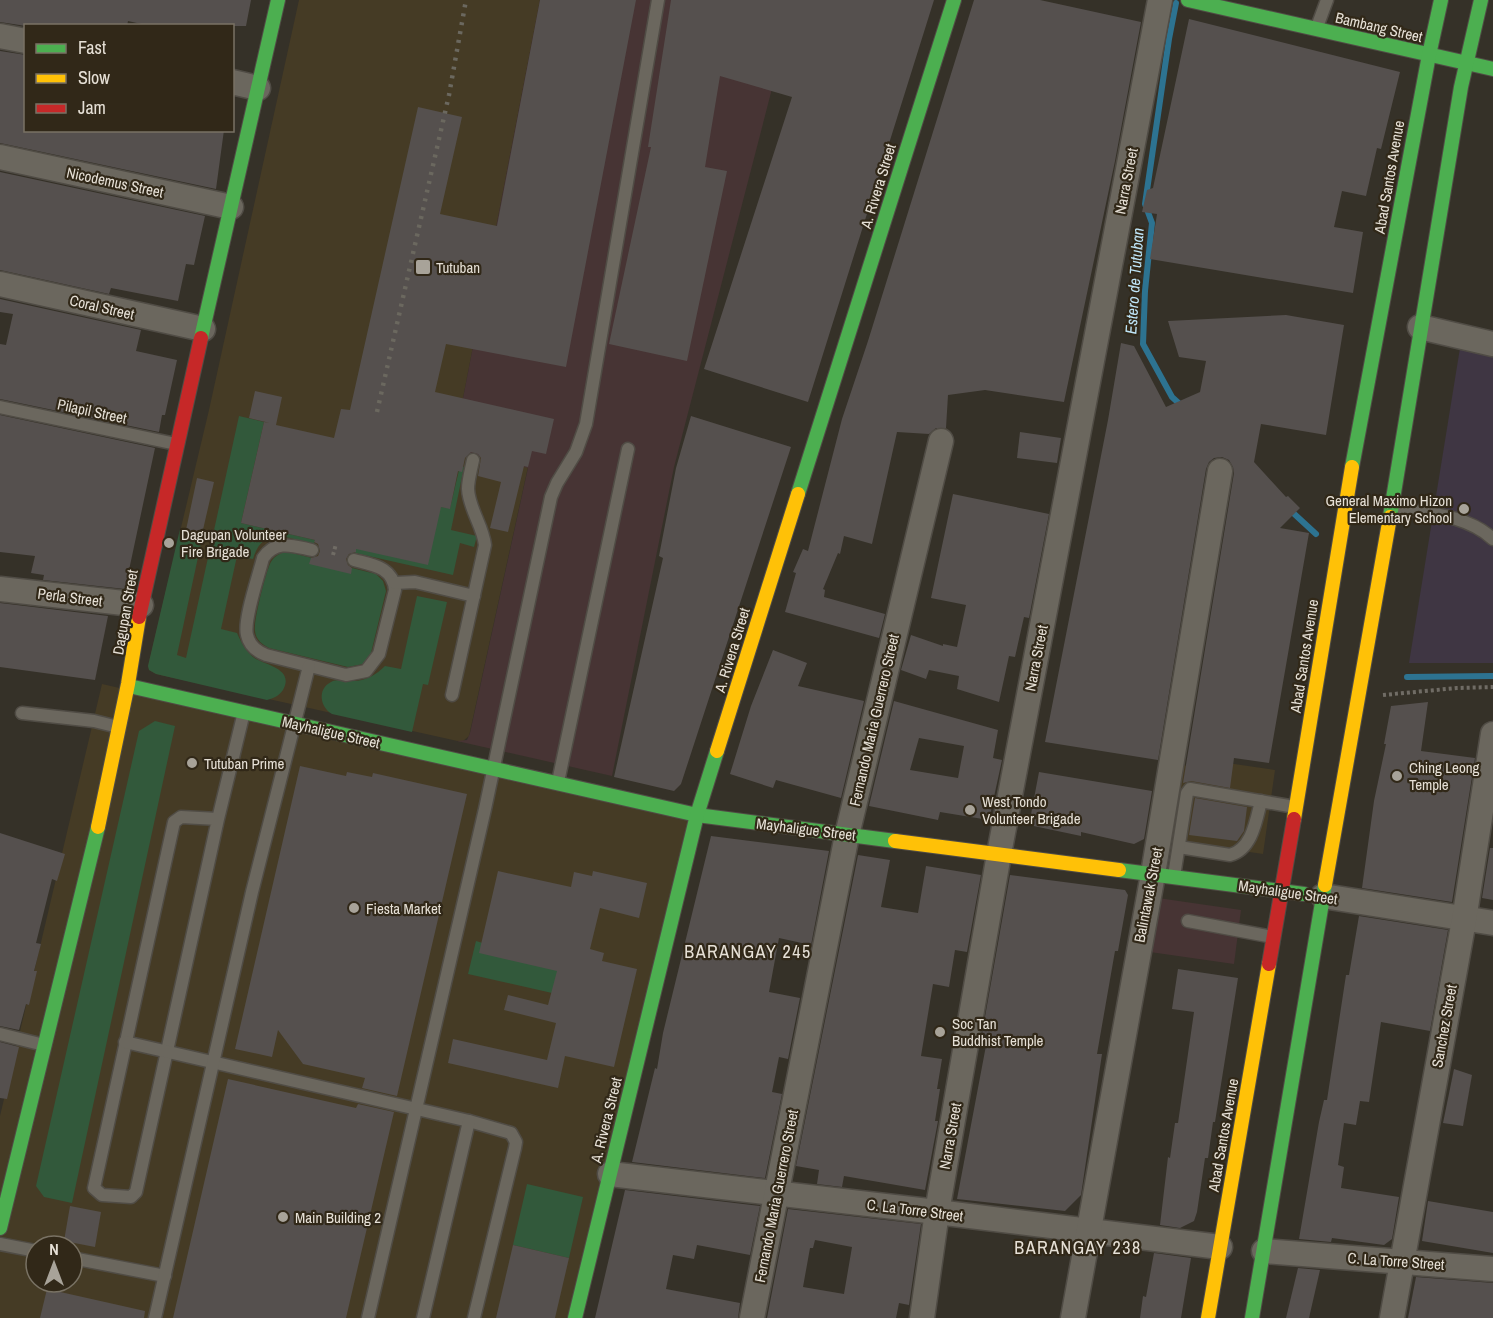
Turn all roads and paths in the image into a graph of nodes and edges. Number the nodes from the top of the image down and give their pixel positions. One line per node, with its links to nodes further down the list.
1 (278, 0): 16 (street, Dagupan Street)
2 (658, 0): 49 (lane)
3 (954, 0): 53 (street, A. Rivera Street)
4 (1160, 0): 57 (street, Narra Street)
5 (1189, 0): 9 (street, Bambang Street)
6 (1327, 0): 9 (lane)
7 (1441, 0): 12 (street, Abad Santos Avenue)
8 (1481, 0): 13 (street)
9 (1316, 29): 12 (street, Bambang Street)
10 (0, 36): 11 (street)
11 (24, 41)
12 (1429, 55): 13 (street, Bambang Street); 52 (street, Abad Santos Avenue)
13 (1466, 63): 14 (street, Bambang Street); 20 (street)
14 (1493, 69)
15 (234, 82): 16 (street)
16 (258, 88): 18 (street, Dagupan Street)
17 (0, 157): 18 (street, Nicodemus Street)
18 (231, 207): 21 (street, Dagupan Street)
19 (0, 284): 21 (street, Coral Street)
20 (1420, 327): 22 (street); 29 (street)
21 (203, 329): 25 (street, Dagupan Street)
22 (1493, 344)
23 (0, 407): 25 (lane, Pilapil Street)
24 (941, 441): 55 (street, Fernando Maria Guerrero Street)
25 (177, 444): 38 (street, Dagupan Street)
26 (628, 449): 50 (lane)
27 (473, 460): 37 (lane)
28 (1220, 471): 58 (street, Balintawak Street)
29 (1392, 506): 30 (lane); 43 (street)
30 (1493, 539)
31 (336, 544): 33 (path)
32 (312, 550): 39 (lane)
33 (333, 555)
34 (354, 560): 35 (lane)
35 (395, 583): 37 (lane); 39 (lane)
36 (0, 589): 38 (street, Perla Street)
37 (474, 596): 42 (lane)
38 (141, 605): 40 (street, Dagupan Street)
39 (309, 666): 46 (lane)
40 (129, 686): 44 (street, Mayhaligue Street); 47 (street, Dagupan Street)
41 (1493, 687): 43 (path)
42 (452, 695)
43 (1359, 698): 60 (street)
44 (244, 712): 46 (street, Mayhaligue Street); 54 (lane)
45 (22, 713): 47 (lane)
46 (295, 723): 49 (street, Mayhaligue Street); 69 (lane)
47 (119, 727): 67 (street, Dagupan Street)
48 (1493, 734): 61 (street, Sanchez Street)
49 (494, 769): 50 (street, Mayhaligue Street); 70 (lane)
50 (557, 783): 53 (street, Mayhaligue Street)
51 (1261, 801): 52 (lane); 56 (lane); 56 (lane)
52 (1295, 807): 59 (street, Abad Santos Avenue)
53 (698, 815): 55 (street, Mayhaligue Street); 72 (street, A. Rivera Street)
54 (218, 819): 66 (lane); 68 (lane)
55 (847, 835): 57 (street, Mayhaligue Street); 73 (street, Fernando Maria Guerrero Street)
56 (1179, 847): 58 (lane)
57 (999, 854): 58 (street, Mayhaligue Street); 74 (street, Narra Street)
58 (1164, 875): 59 (street, Mayhaligue Street); 76 (street, Balintawak Street)
59 (1282, 891): 60 (street, Mayhaligue Street); 64 (street, Abad Santos Avenue)
60 (1323, 896): 61 (street, Mayhaligue Street); 80 (street)
61 (1464, 920): 63 (street, Mayhaligue Street); 82 (street, Sanchez Street)
62 (1188, 921): 64 (lane)
63 (1493, 923)
64 (1275, 937): 78 (street, Abad Santos Avenue)
65 (0, 1034): 67 (lane)
66 (125, 1042): 68 (lane); 68 (lane)
67 (45, 1046): 75 (street, Dagupan Street)
68 (165, 1051): 69 (lane)
69 (214, 1062): 70 (lane); 84 (lane)
70 (416, 1108): 71 (lane); 86 (lane)
71 (469, 1121): 87 (lane); 88 (lane)
72 (610, 1174): 73 (street, C. La Torre Street); 89 (street, A. Rivera Street)
73 (777, 1194): 74 (street, C. La Torre Street); 90 (street, Fernando Maria Guerrero Street)
74 (937, 1212): 76 (street, C. La Torre Street); 91 (street, Narra Street)
75 (0, 1228)
76 (1089, 1232): 78 (street, C. La Torre Street); 92 (street, Balintawak Street)
77 (0, 1244): 79 (lane)
78 (1220, 1247): 93 (street, Abad Santos Avenue)
79 (24, 1249)
80 (1264, 1251): 82 (street, C. La Torre Street); 94 (street)
81 (84, 1260): 84 (lane)
82 (1401, 1262): 83 (street, C. La Torre Street); 95 (street, Sanchez Street)
83 (1493, 1269)
84 (165, 1276): 85 (lane)
85 (155, 1318)
86 (369, 1318)
87 (423, 1318)
88 (474, 1318)
89 (575, 1318)
90 (752, 1318)
91 (922, 1318)
92 (1073, 1318)
93 (1208, 1318)
94 (1252, 1318)
95 (1392, 1318)

